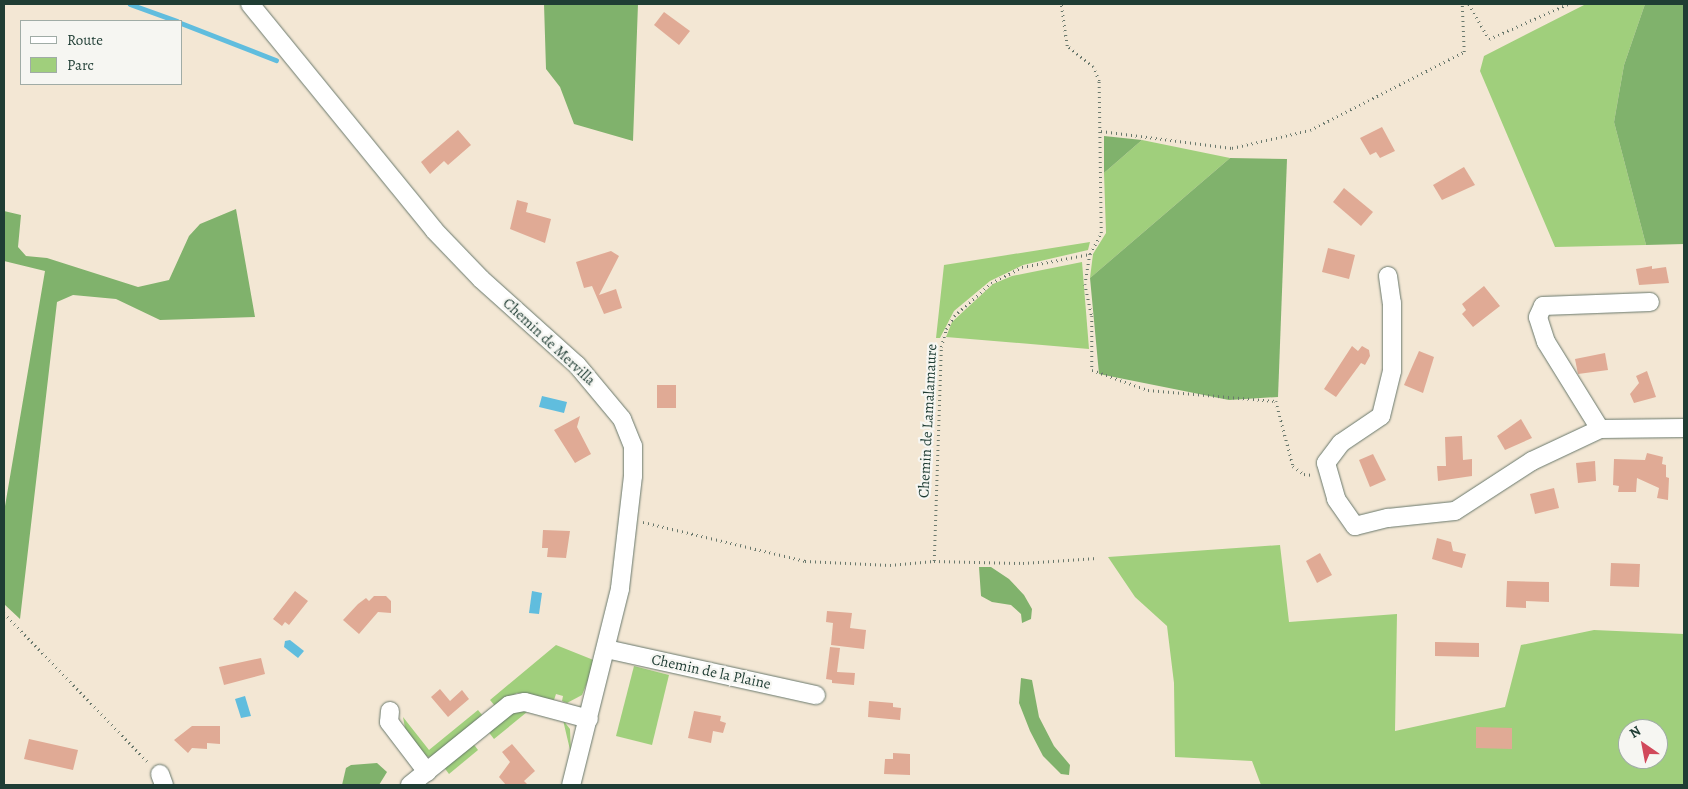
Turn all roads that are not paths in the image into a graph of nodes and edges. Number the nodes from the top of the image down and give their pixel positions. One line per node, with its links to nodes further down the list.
1 (250, 4): 6 (street, Chemin de Mervilla)
2 (1388, 276): 5 (street)
3 (1650, 302): 5 (street)
4 (1684, 428): 5 (street)
5 (1600, 429)
6 (606, 649): 7 (street, Chemin de la Plaine); 9 (street, Chemin de Mervilla)
7 (816, 695)
8 (390, 711): 10 (street)
9 (589, 719): 10 (street); 12 (street, Chemin de Mervilla)
10 (427, 772): 11 (street)
11 (410, 785)
12 (572, 785)

